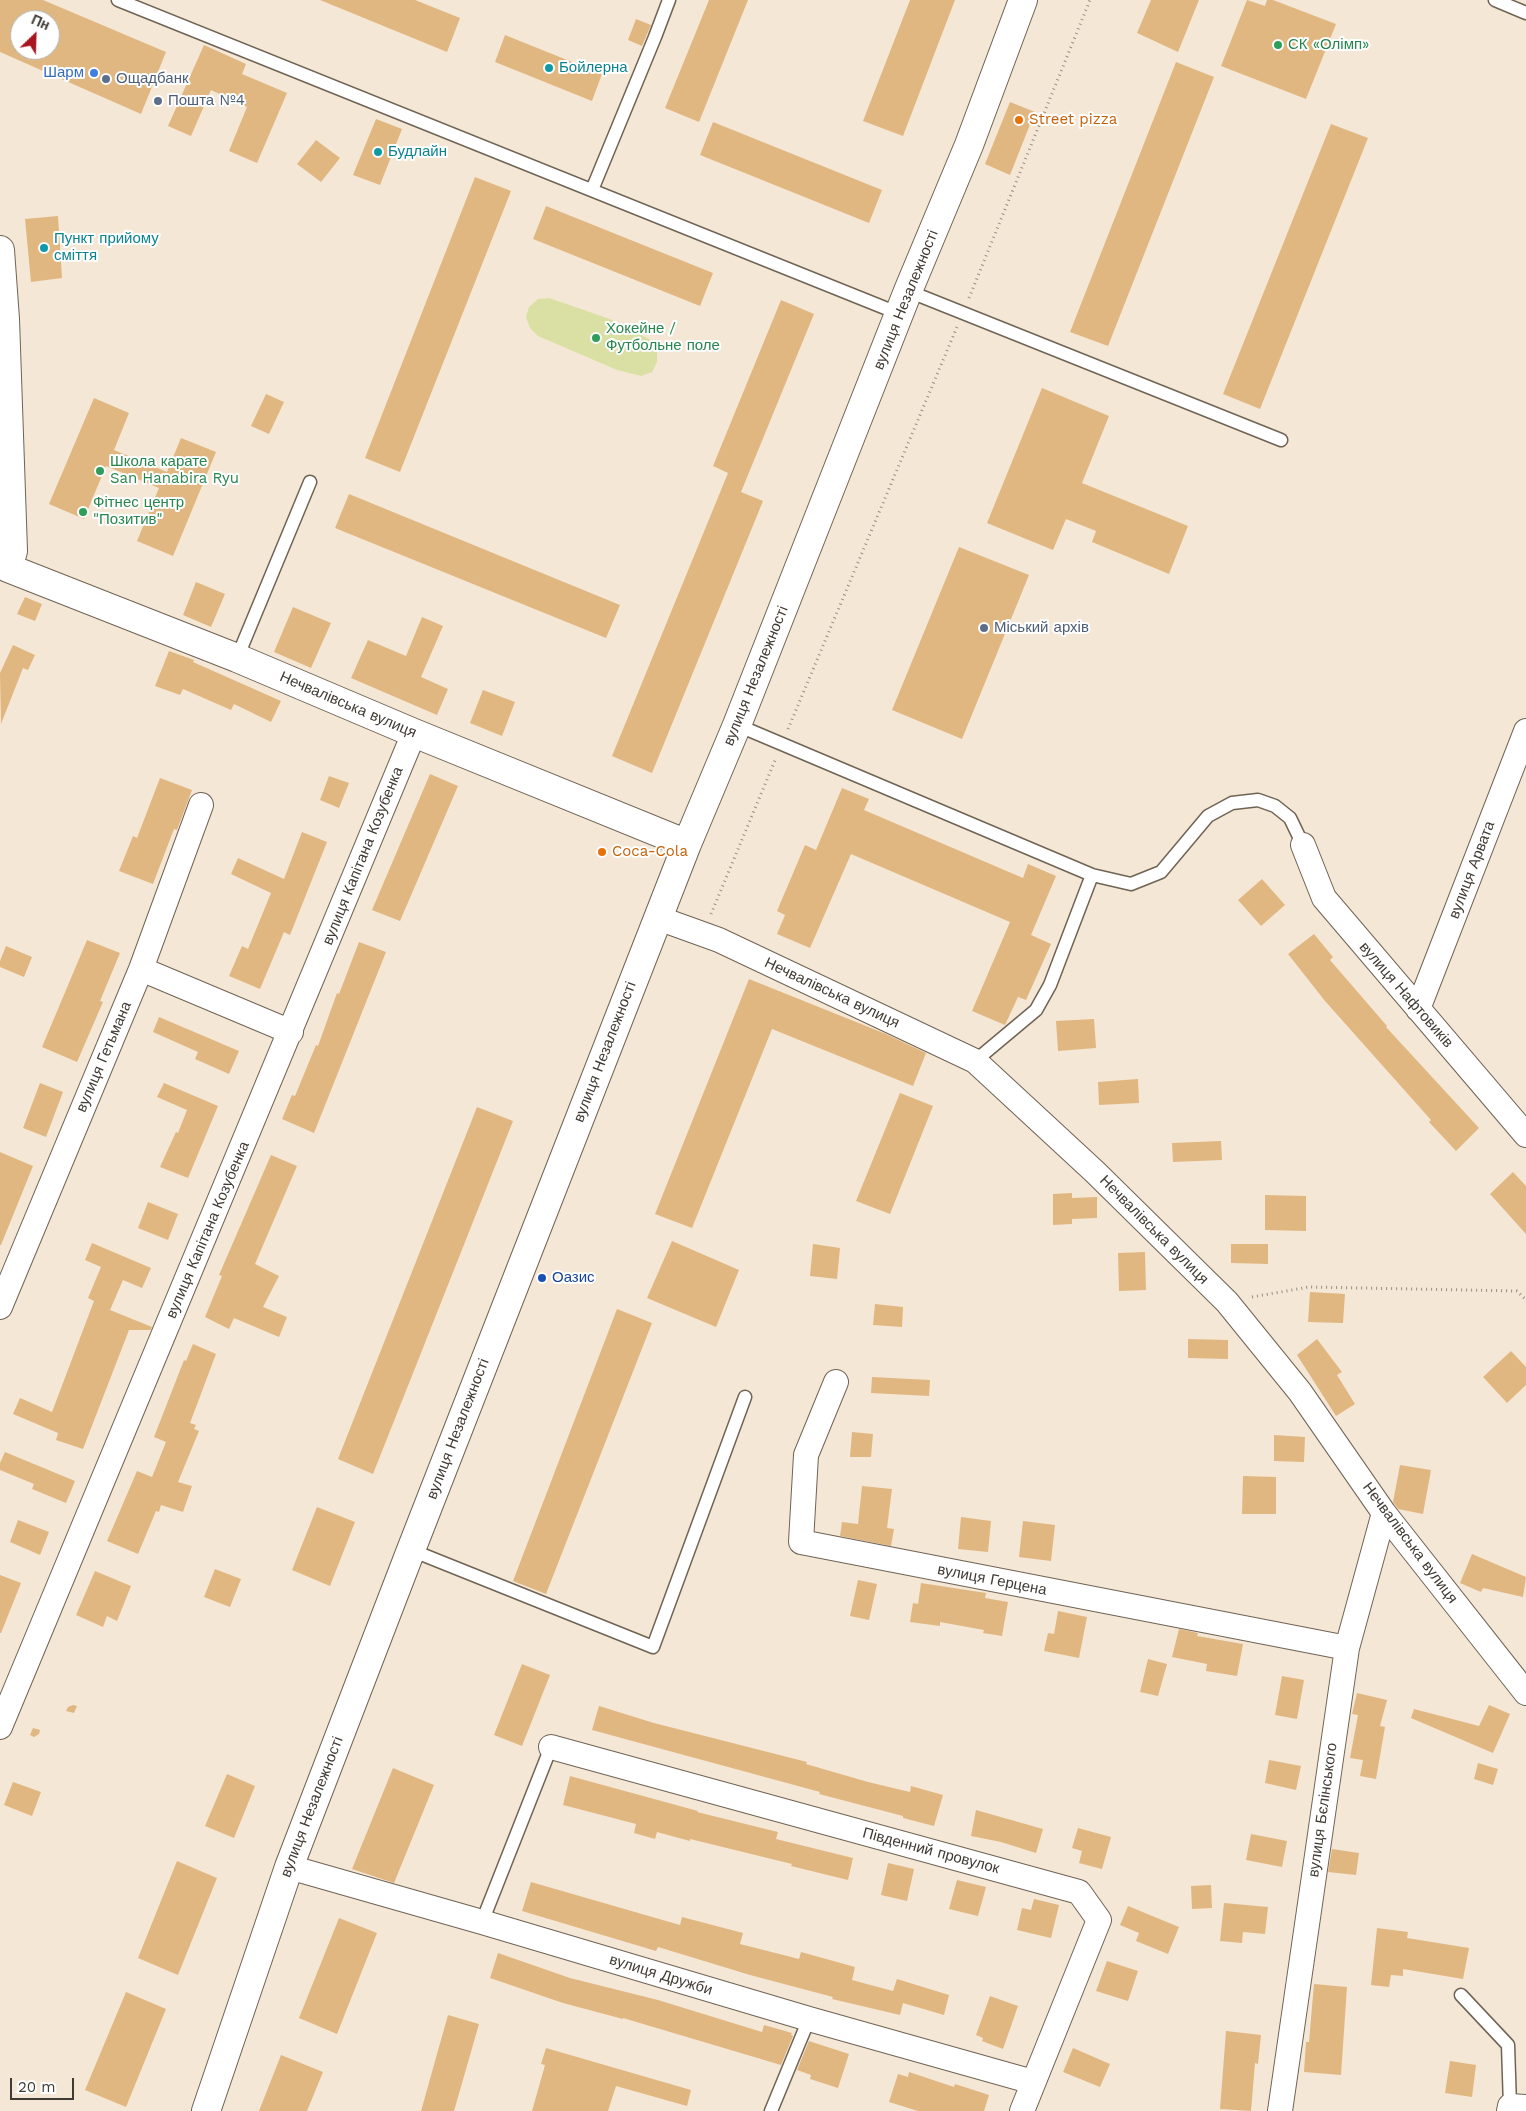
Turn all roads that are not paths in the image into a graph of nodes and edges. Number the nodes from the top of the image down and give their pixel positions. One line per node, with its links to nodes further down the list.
1 (118, 0): 6 (lane)
2 (669, 0): 6 (lane)
3 (1023, 0): 8 (street, вулиця Незалежності)
4 (1495, 0): 5 (lane)
5 (1526, 13)
6 (592, 190): 8 (lane)
7 (0, 250): 11 (street)
8 (904, 303): 9 (lane); 13 (street, вулиця Незалежності)
9 (1281, 440)
10 (310, 482): 12 (lane)
11 (3, 572): 12 (street, Нечвалівська вулиця)
12 (237, 658): 15 (street, Нечвалівська вулиця)
13 (737, 725): 17 (street, вулиця Незалежності); 19 (lane)
14 (1526, 731): 22 (street, вулиця Арвата)
15 (414, 733): 17 (street, Нечвалівська вулиця); 23 (street, вулиця Капітана Козубенка)
16 (200, 804): 21 (street, вулиця Гетьмана)
17 (687, 844): 20 (street, вулиця Незалежності)
18 (1303, 845): 19 (lane); 22 (street, вулиця Нафтовиків)
19 (1092, 875): 24 (lane)
20 (658, 918): 24 (street, Нечвалівська вулиця); 30 (street, вулиця Незалежності)
21 (141, 969): 23 (street); 26 (street, вулиця Гетьмана)
22 (1418, 1009): 25 (street, вулиця Нафтовиків)
23 (291, 1032): 33 (street, вулиця Капітана Козубенка)
24 (975, 1061): 29 (street, Нечвалівська вулиця)
25 (1526, 1135)
26 (0, 1307)
27 (836, 1382): 31 (street, вулиця Герцена)
28 (745, 1397): 30 (lane)
29 (1384, 1513): 31 (street, вулиця Бєлінського); 32 (street, Нечвалівська вулиця)
30 (411, 1550): 35 (street, вулиця Незалежності)
31 (1347, 1648): 44 (street, вулиця Бєлінського)
32 (1526, 1693)
33 (0, 1727)
34 (551, 1748): 36 (lane); 39 (street, Південний провулок)
35 (288, 1867): 36 (street, вулиця Дружби); 41 (street, вулиця Незалежності)
36 (482, 1922): 38 (street, вулиця Дружби)
37 (1460, 1996): 40 (lane)
38 (809, 2019): 39 (street, вулиця Дружби); 42 (lane)
39 (1033, 2082): 43 (street, Південний провулок)
40 (1515, 2108)
41 (206, 2111)
42 (771, 2111)
43 (1022, 2111)
44 (1280, 2111)

